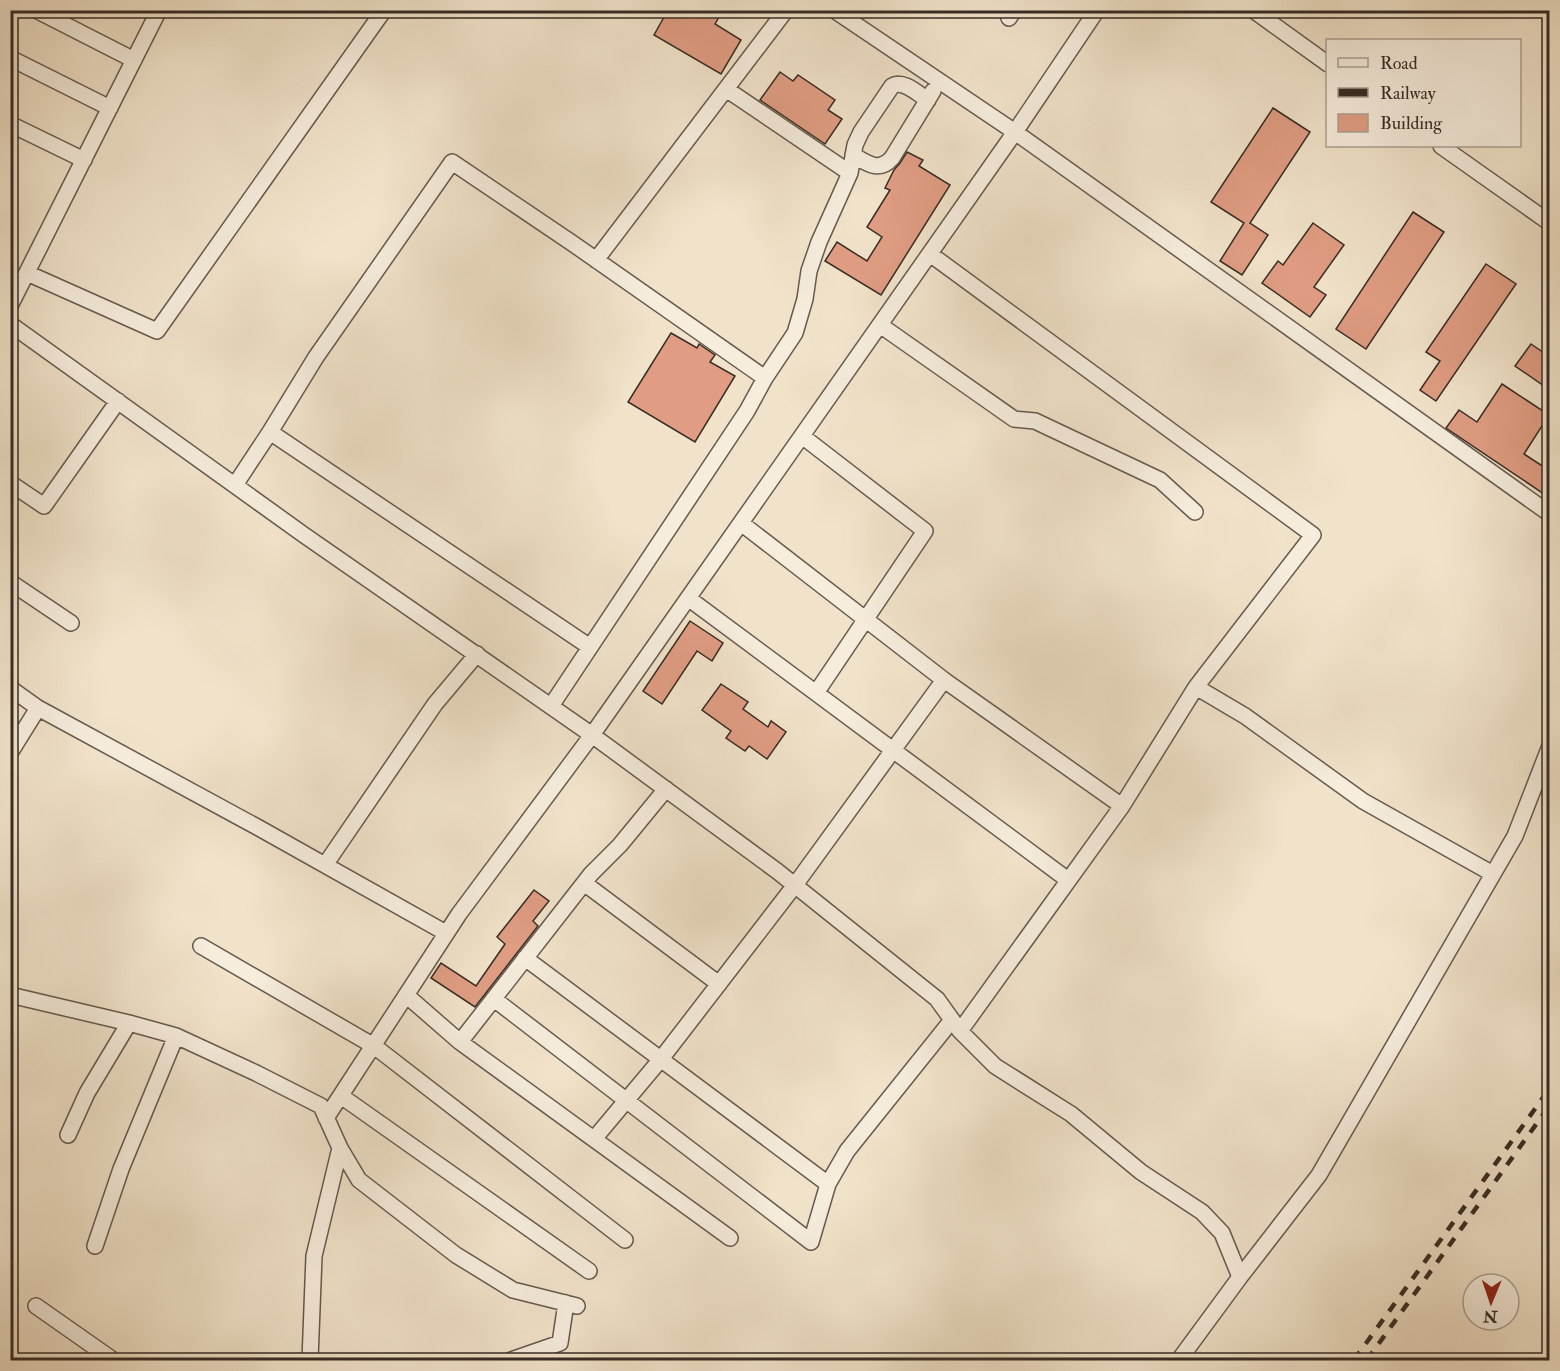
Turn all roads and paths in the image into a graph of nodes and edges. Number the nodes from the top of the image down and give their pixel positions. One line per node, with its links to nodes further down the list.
1 (36, 10): 10 (street)
2 (159, 10): 10 (street)
3 (384, 10): 25 (street)
4 (786, 10): 13 (street)
5 (834, 10): 8 (street)
6 (1097, 10): 17 (street)
7 (1253, 10): 11 (street)
8 (854, 16): 12 (street)
9 (10, 58): 15 (street)
10 (134, 60): 15 (street)
11 (1326, 63)
12 (939, 81): 14 (street); 17 (street)
13 (726, 89): 21 (street); 24 (street)
14 (928, 100): 19 (street); 19 (street)
15 (110, 108): 20 (street)
16 (10, 124): 20 (street)
17 (1015, 132): 23 (street); 36 (street)
18 (1442, 147): 22 (street)
19 (854, 154): 21 (street)
20 (84, 160): 25 (street)
21 (850, 173): 29 (street)
22 (1550, 223)
23 (930, 254): 28 (street); 45 (street)
24 (596, 260): 29 (street); 31 (street)
25 (27, 273): 26 (street)
26 (10, 306)
27 (10, 324): 30 (street)
28 (880, 325): 32 (street); 35 (street)
29 (765, 378): 42 (street)
30 (118, 401): 33 (street); 34 (street)
31 (270, 432): 34 (street); 42 (street)
32 (802, 436): 37 (street); 40 (street)
33 (10, 483)
34 (235, 485): 43 (street)
35 (1195, 512)
36 (1550, 514)
37 (741, 523): 39 (street); 40 (street)
38 (10, 582): 41 (street)
39 (688, 598): 47 (street); 50 (street)
40 (866, 619): 44 (street); 47 (street)
41 (71, 623)
42 (590, 646): 48 (street)
43 (477, 654): 48 (street); 56 (street)
44 (944, 680): 52 (street); 55 (street)
45 (1196, 687): 55 (street); 57 (street)
46 (10, 688): 49 (street)
47 (816, 693): 52 (street)
48 (551, 706): 50 (street)
49 (38, 708): 53 (street); 56 (street)
50 (592, 735): 54 (street); 61 (street)
51 (1550, 746): 57 (street)
52 (894, 750): 58 (street); 60 (street)
53 (10, 753)
54 (666, 789): 59 (street); 60 (street)
55 (1122, 806): 58 (street)
56 (325, 866): 61 (street)
57 (1493, 874): 85 (street)
58 (1068, 880): 69 (street)
59 (584, 883): 63 (street); 64 (street)
60 (795, 885): 64 (street); 69 (street)
61 (446, 933): 66 (street)
62 (201, 946): 72 (street)
63 (525, 958): 67 (street); 73 (street)
64 (719, 984): 73 (street)
65 (10, 995): 68 (street)
66 (406, 996): 71 (street); 72 (street)
67 (494, 999): 71 (street); 75 (street)
68 (129, 1023): 70 (street); 77 (street)
69 (956, 1025): 80 (street); 85 (street)
70 (176, 1036): 76 (street); 83 (street)
71 (460, 1042): 78 (street)
72 (374, 1046): 74 (street); 82 (street)
73 (661, 1059): 75 (street); 80 (street)
74 (341, 1096): 76 (street); 84 (street)
75 (626, 1100): 78 (street); 80 (street)
76 (326, 1118): 79 (street)
77 (68, 1135)
78 (594, 1139): 81 (street)
79 (340, 1148): 88 (street); 89 (street)
80 (828, 1184)
81 (730, 1238)
82 (625, 1240)
83 (94, 1246)
84 (589, 1271)
85 (1240, 1277): 90 (street)
86 (36, 1306): 87 (street)
87 (113, 1360)
88 (310, 1360)
89 (511, 1360)
90 (1179, 1360)

